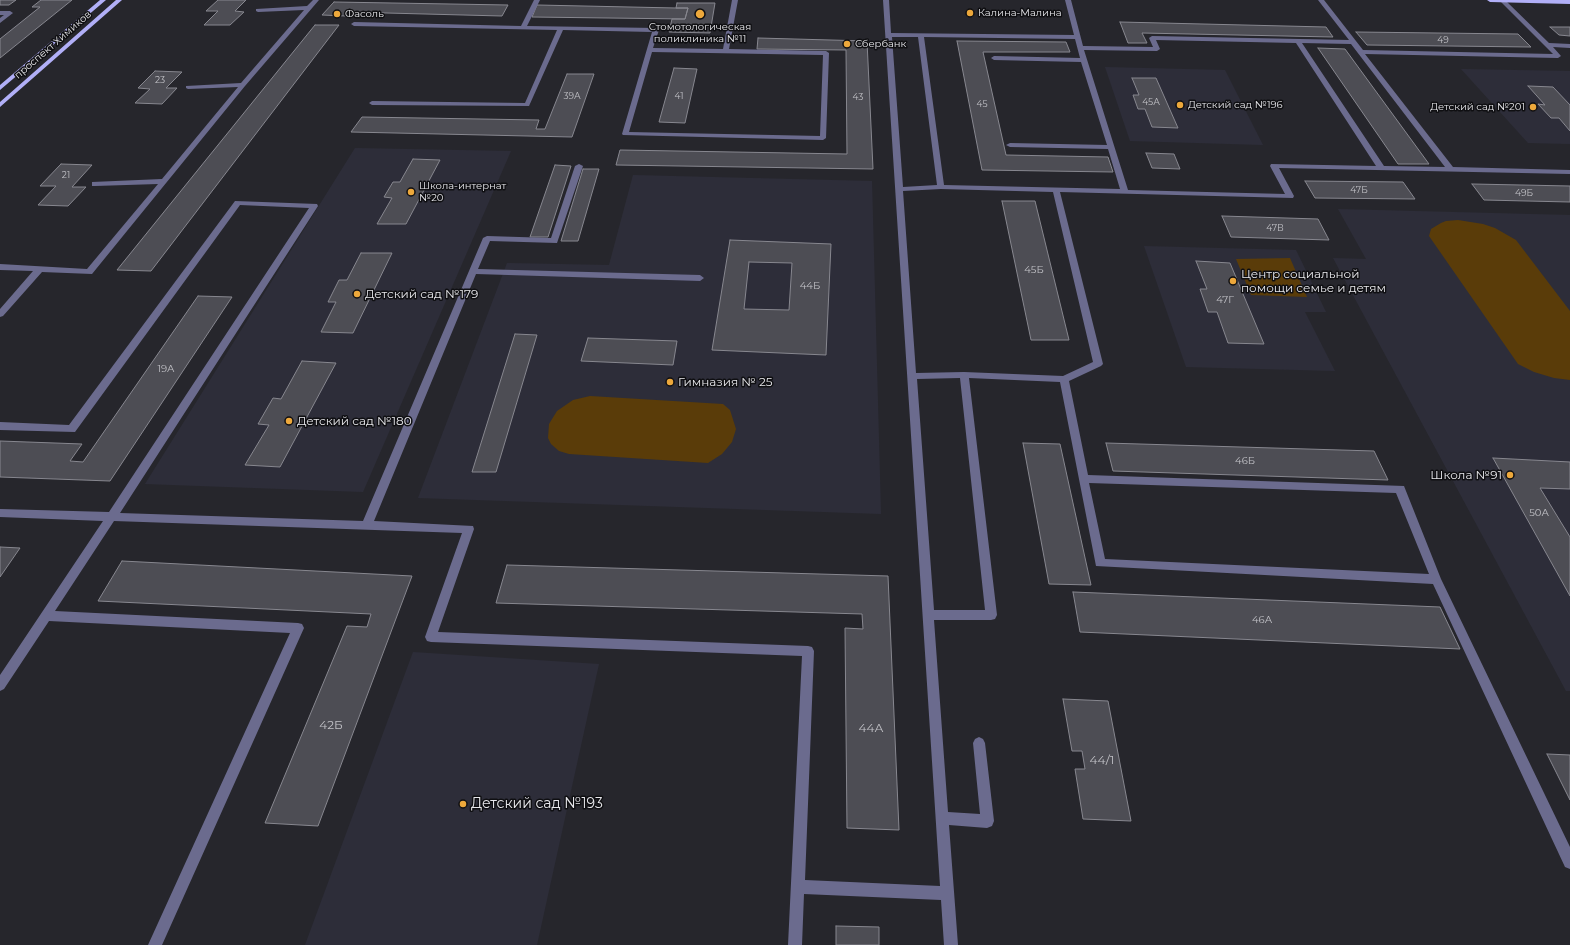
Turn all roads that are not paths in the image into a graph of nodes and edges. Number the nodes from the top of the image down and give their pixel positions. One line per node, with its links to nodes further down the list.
1 (103, 0): 34 (main road, проспект Химиков)
2 (119, 0): 36 (main road, проспект Химиков)
3 (316, 0): 12 (street)
4 (537, 0): 17 (street)
5 (735, 0): 28 (street)
6 (886, 0): 19 (street)
7 (1068, 0): 21 (street)
8 (1321, 0): 23 (street)
9 (1490, 0): 10 (main road)
10 (1502, 0): 11 (main road); 24 (street)
11 (1570, 2)
12 (309, 8): 13 (street); 32 (street)
13 (258, 10)
14 (0, 13): 15 (street)
15 (0, 21)
16 (354, 24): 17 (street)
17 (522, 27): 18 (street)
18 (561, 28): 27 (street); 35 (street)
19 (889, 35): 20 (street); 46 (street)
20 (921, 35): 21 (street); 45 (street)
21 (1078, 37): 26 (street)
22 (1297, 40): 23 (street); 26 (street); 40 (street)
23 (1353, 42): 29 (street)
24 (1547, 45): 25 (street); 29 (street)
25 (1570, 46)
26 (1081, 48): 31 (street)
27 (649, 50): 28 (street); 28 (street)
28 (726, 51)
29 (1361, 52): 41 (street)
30 (994, 58): 31 (street)
31 (1084, 60): 38 (street)
32 (243, 85): 33 (street); 43 (street)
33 (188, 87)
34 (0, 88)
35 (372, 103)
36 (0, 105)
37 (1010, 145): 38 (street)
38 (1111, 147): 48 (street)
39 (579, 166): 51 (street)
40 (1382, 168): 41 (street); 48 (street)
41 (1452, 170): 42 (street)
42 (1570, 172)
43 (165, 181): 44 (street); 50 (street)
44 (95, 184)
45 (941, 187): 46 (street); 47 (street)
46 (899, 189): 55 (street)
47 (1056, 191): 48 (street); 56 (street)
48 (1126, 192)
49 (0, 268): 50 (street)
50 (39, 270): 53 (street)
51 (473, 271): 52 (street); 61 (street)
52 (700, 278)
53 (0, 314)
54 (964, 375): 55 (street); 56 (street); 63 (street)
55 (912, 376): 63 (street)
56 (1064, 379): 58 (street)
57 (0, 426): 60 (street)
58 (1083, 478): 62 (street); 62 (street)
59 (0, 513): 60 (street)
60 (112, 516): 61 (street); 64 (street)
61 (367, 525): 69 (street)
62 (1436, 579): 68 (street)
63 (928, 615): 67 (street)
64 (46, 616): 65 (street); 71 (street)
65 (0, 685)
66 (979, 743): 67 (street)
67 (942, 818): 70 (street)
68 (1570, 862)
69 (798, 887): 70 (street); 72 (street)
70 (947, 893): 73 (street)
71 (155, 945)
72 (796, 945)
73 (951, 945)

